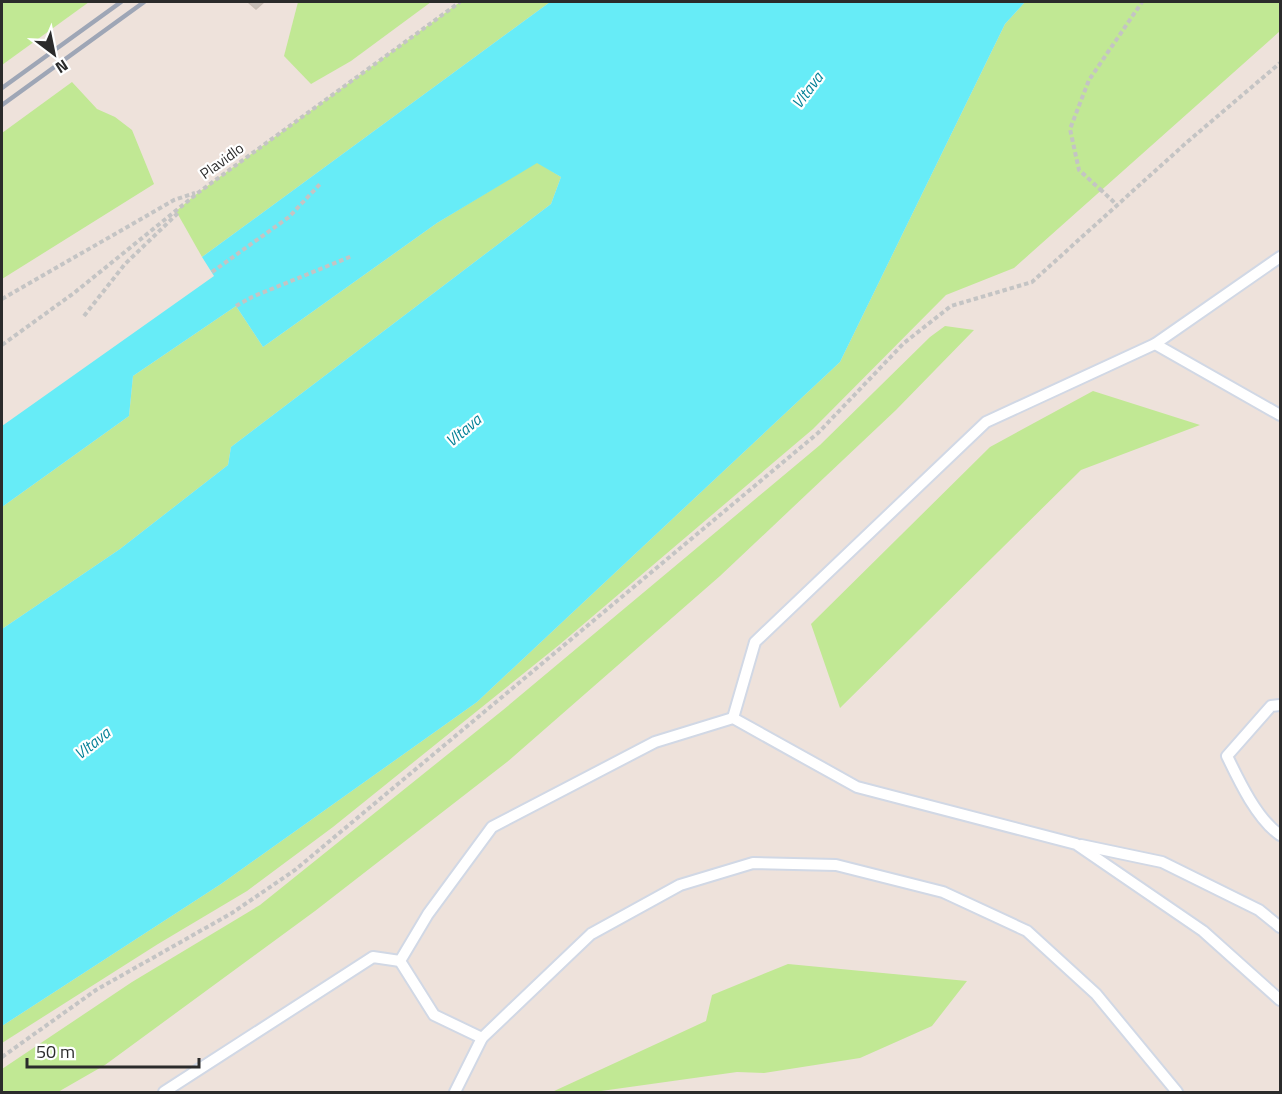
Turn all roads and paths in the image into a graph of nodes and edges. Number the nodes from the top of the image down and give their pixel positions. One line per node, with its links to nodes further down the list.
1 (460, 2): 7 (path, Plavidlo)
2 (1142, 2): 5 (path)
3 (1281, 63): 8 (path)
4 (320, 184): 11 (path)
5 (1098, 187): 6 (path); 8 (path)
6 (1102, 191)
7 (199, 192): 12 (path); 14 (path); 16 (path, Plavidlo)
8 (1118, 205): 26 (path)
9 (352, 256): 13 (path)
10 (1281, 257): 15 (lane)
11 (212, 272)
12 (2, 299)
13 (236, 306)
14 (84, 316)
15 (1155, 344): 17 (lane); 19 (lane)
16 (2, 345)
17 (1281, 415)
18 (1281, 705): 20 (lane)
19 (733, 717): 21 (lane); 23 (lane)
20 (1281, 835)
21 (1076, 844): 22 (lane); 24 (lane)
22 (1281, 927)
23 (400, 961): 25 (lane); 27 (lane)
24 (1281, 1000)
25 (482, 1038): 28 (lane); 29 (lane)
26 (2, 1057)
27 (164, 1092)
28 (455, 1092)
29 (1177, 1092)

